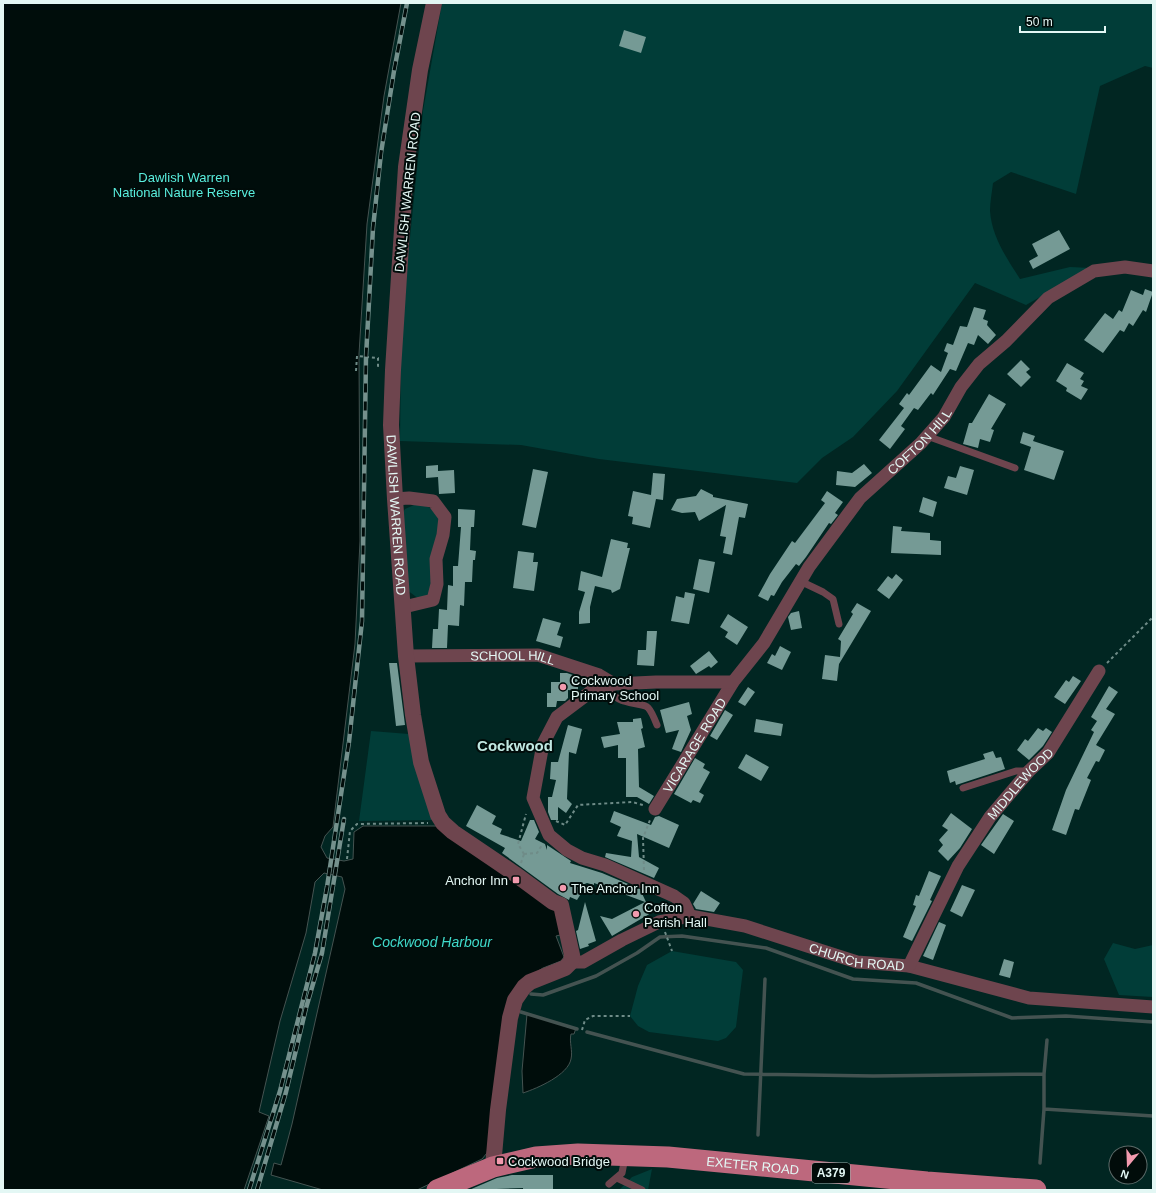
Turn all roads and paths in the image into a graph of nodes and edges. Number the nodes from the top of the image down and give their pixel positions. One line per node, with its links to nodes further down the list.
1 (434, 3): 7 (street, DAWLISH WARREN ROAD)
2 (1153, 271): 5 (street, COFTON HILL)
3 (378, 366): 4 (path)
4 (356, 371)
5 (927, 436): 6 (lane); 8 (street, COFTON HILL)
6 (1015, 468)
7 (395, 499): 9 (street, DAWLISH WARREN ROAD); 9 (street)
8 (800, 581): 11 (lane); 14 (street, COFTON HILL)
9 (404, 607): 12 (street, DAWLISH WARREN ROAD)
10 (1153, 617): 13 (path)
11 (840, 624)
12 (406, 656): 15 (street, SCHOOL HILL); 21 (street, DAWLISH WARREN ROAD)
13 (1099, 671): 17 (street, MIDDLEWOOD)
14 (733, 682): 15 (street); 19 (street, VICARAGE ROAD)
15 (608, 685): 16 (lane); 22 (street)
16 (656, 725)
17 (1029, 771): 18 (lane); 29 (street, MIDDLEWOOD)
18 (963, 788)
19 (655, 809): 22 (path); 24 (path)
20 (526, 812): 22 (path)
21 (443, 823): 23 (path); 28 (street, DAWLISH WARREN ROAD)
22 (545, 834): 24 (street)
23 (346, 859)
24 (644, 881): 25 (street)
25 (690, 916): 28 (street, CHURCH ROAD); 29 (street, CHURCH ROAD)
26 (664, 931): 27 (path)
27 (672, 951)
28 (571, 962): 34 (street)
29 (909, 966): 30 (street, CHURCH ROAD)
30 (1153, 1007)
31 (630, 1016): 32 (path)
32 (582, 1030)
33 (625, 1155): 34 (main road, EXETER ROAD / A379); 35 (lane); 39 (main road, EXETER ROAD / A379)
34 (493, 1167): 37 (main road, A379)
35 (618, 1178): 36 (lane); 38 (lane)
36 (609, 1184)
37 (438, 1190)
38 (642, 1190)
39 (1036, 1190)

